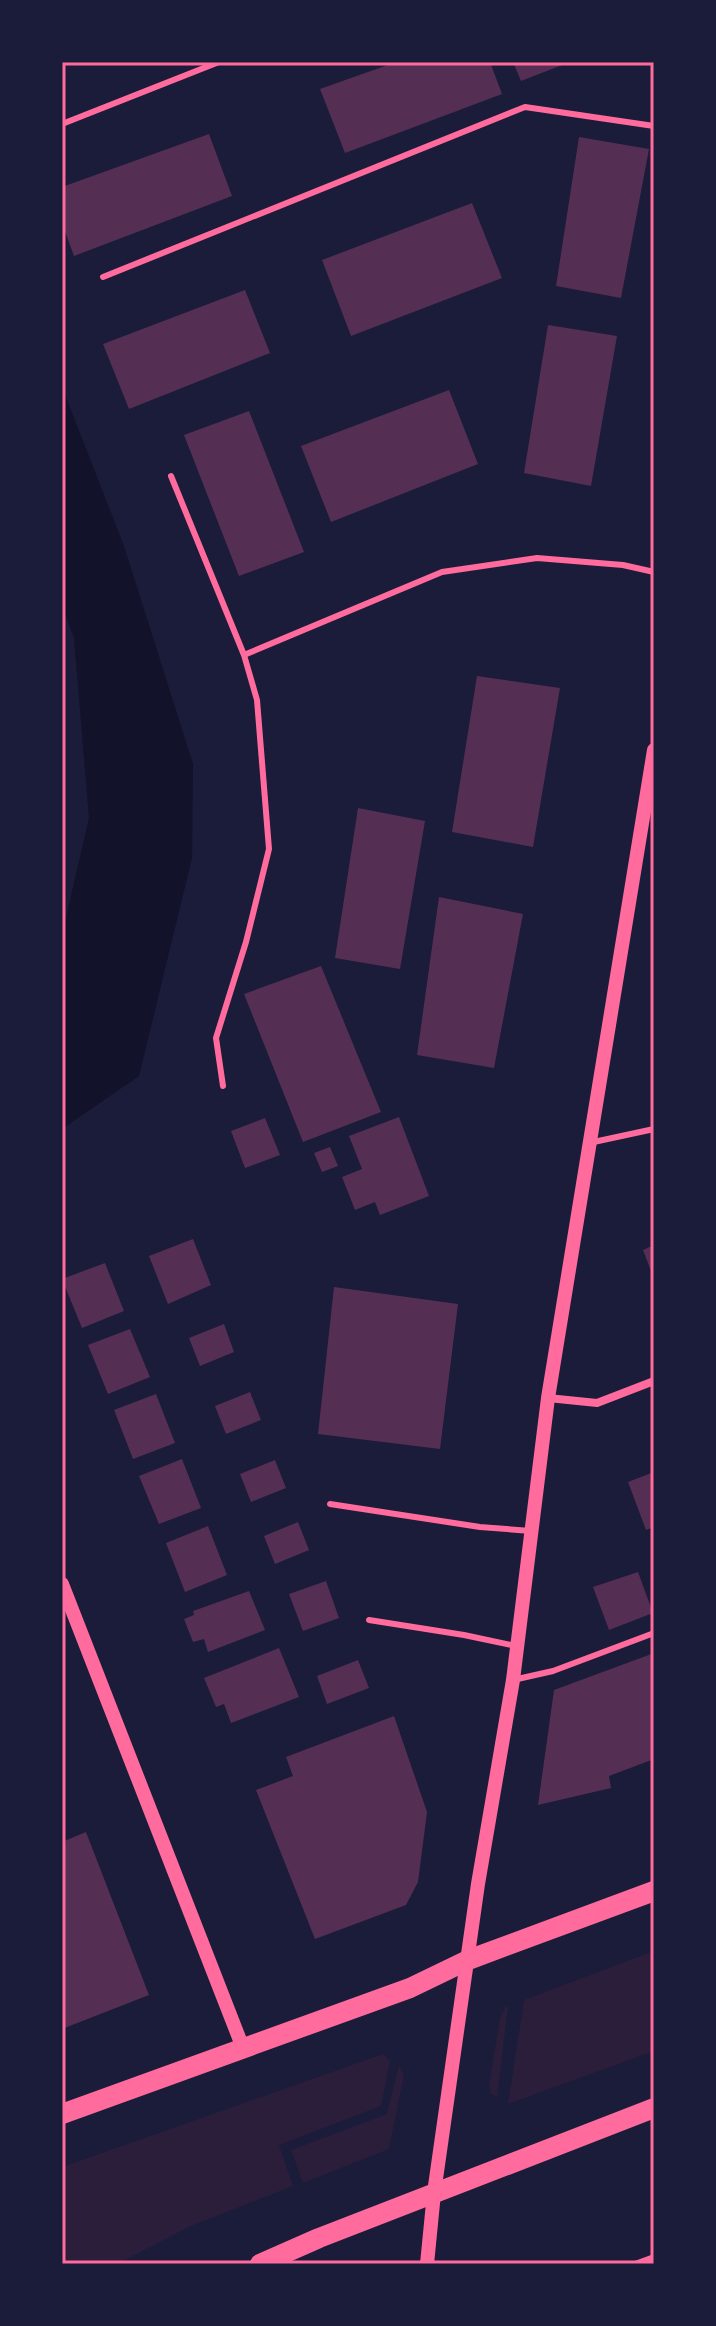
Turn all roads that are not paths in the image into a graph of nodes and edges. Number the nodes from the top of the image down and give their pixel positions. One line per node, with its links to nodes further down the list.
1 (219, 62): 2 (lane)
2 (62, 124)
3 (654, 126): 4 (lane)
4 (103, 277)
5 (171, 476): 7 (lane)
6 (654, 572): 7 (lane)
7 (244, 655): 9 (lane)
8 (654, 750): 11 (street)
9 (223, 1086)
10 (654, 1129): 11 (lane)
11 (589, 1143): 13 (street)
12 (654, 1381): 13 (street)
13 (548, 1398): 15 (street)
14 (330, 1504): 15 (lane)
15 (531, 1531): 19 (street)
16 (62, 1584): 23 (street)
17 (369, 1620): 19 (lane)
18 (654, 1633): 20 (lane)
19 (516, 1646): 20 (street)
20 (513, 1680): 22 (street)
21 (654, 1891): 22 (main road)
22 (468, 1960): 23 (main road); 26 (street)
23 (243, 2048): 25 (main road)
24 (654, 2108): 26 (main road)
25 (62, 2114)
26 (434, 2193): 28 (main road); 29 (street)
27 (654, 2257): 30 (lane)
28 (260, 2264)
29 (427, 2264)
30 (635, 2264)

